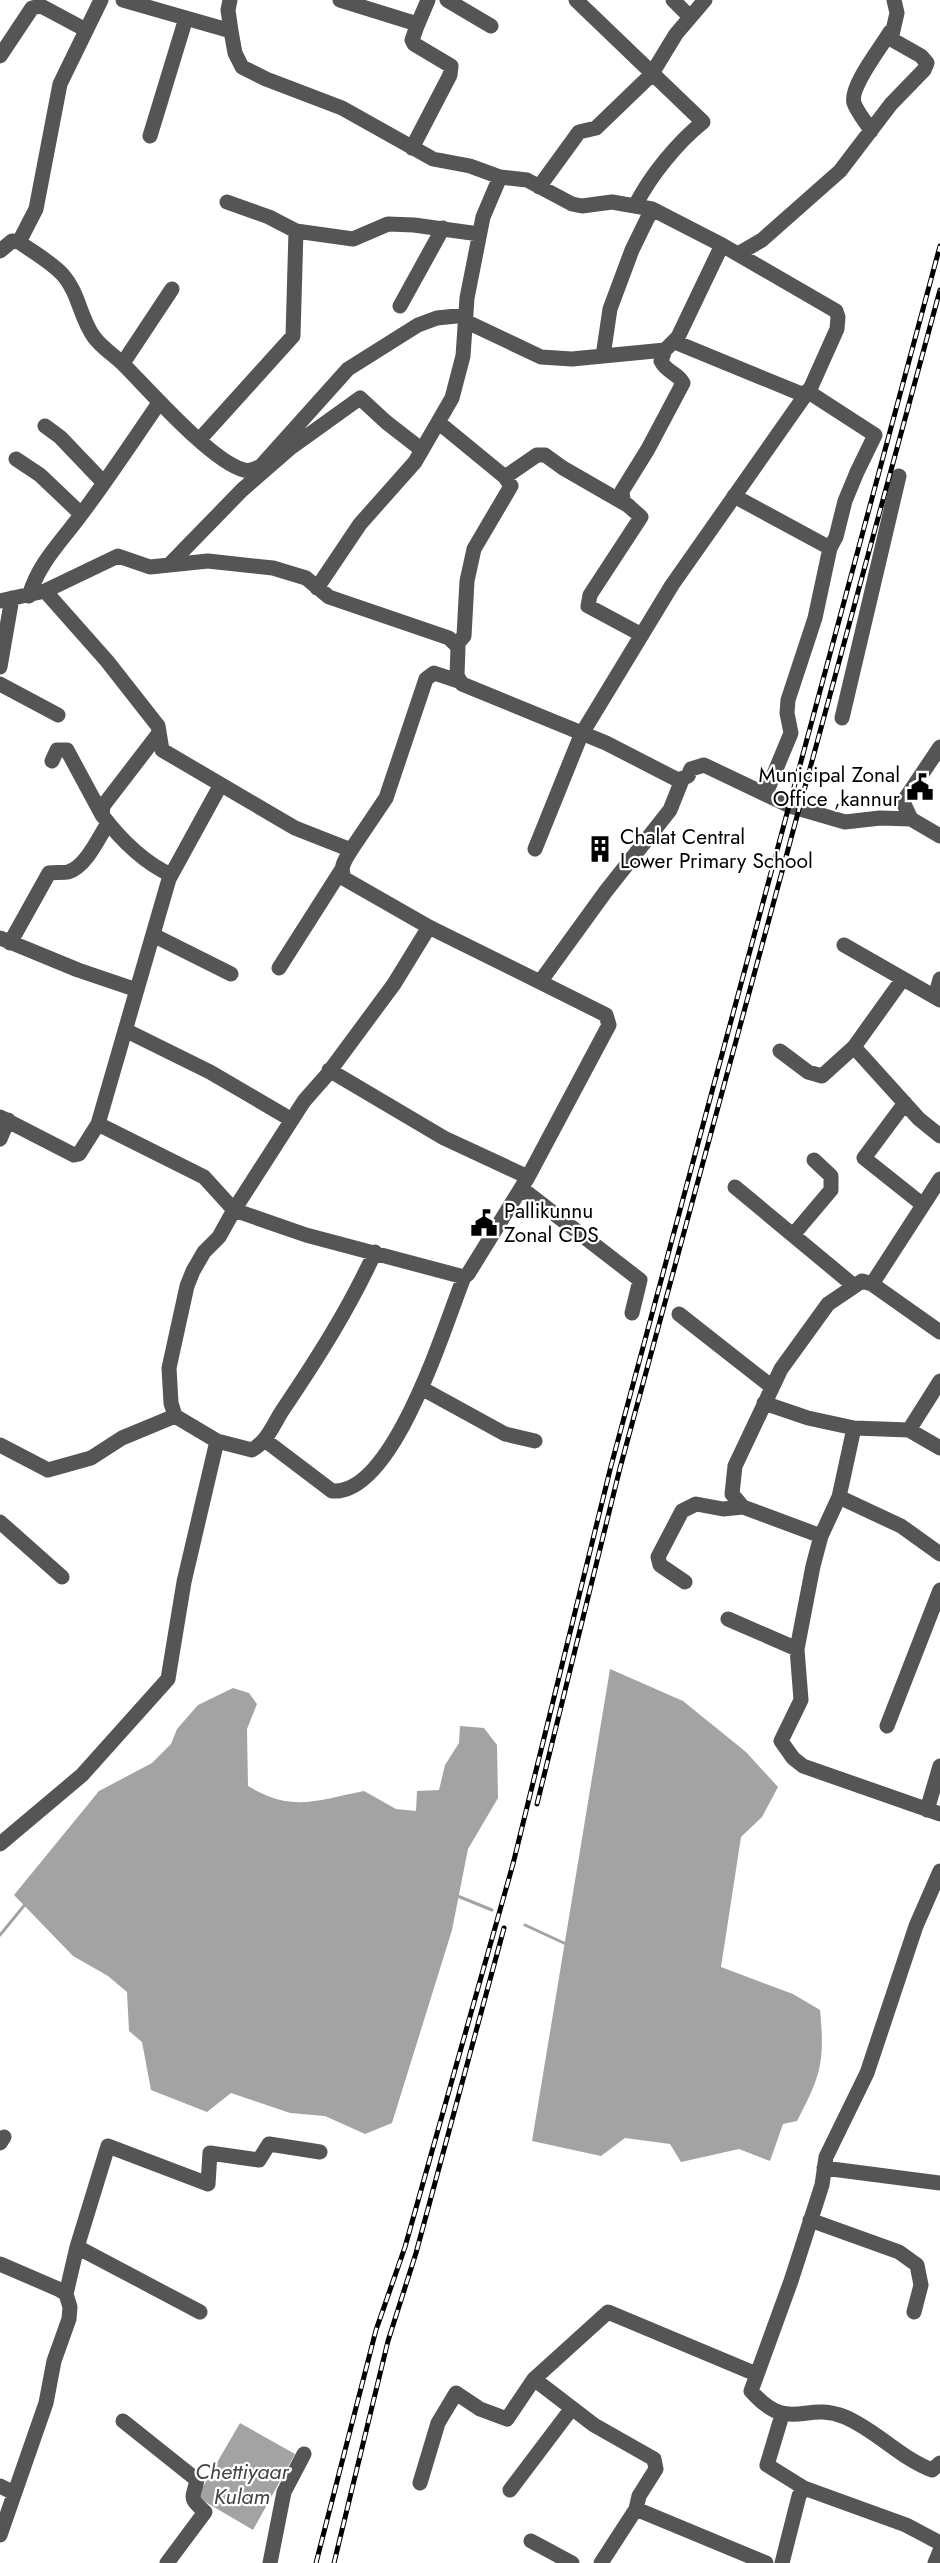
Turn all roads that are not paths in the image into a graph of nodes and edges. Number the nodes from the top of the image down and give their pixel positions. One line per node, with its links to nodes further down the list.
1 (100, 0): 15 (street)
2 (123, 0): 12 (street)
3 (231, 0): 16 (street)
4 (340, 0): 13 (street)
5 (428, 0): 13 (street)
6 (447, 0): 14 (street)
7 (576, 0): 19 (street)
8 (673, 0): 11 (street)
9 (705, 0): 11 (street)
10 (894, 0): 17 (street)
11 (690, 17): 19 (street)
12 (186, 18): 16 (street); 21 (street)
13 (417, 26): 22 (street)
14 (491, 26)
15 (86, 30): 18 (street); 31 (street)
16 (231, 31): 22 (street)
17 (890, 32): 20 (street); 20 (street)
18 (0, 56)
19 (651, 75): 24 (street); 26 (street)
20 (871, 131): 34 (street)
21 (150, 135)
22 (412, 148): 23 (street)
23 (500, 177): 24 (street); 30 (street)
24 (539, 187): 26 (street)
25 (227, 202): 29 (street)
26 (636, 204): 27 (street)
27 (652, 209): 32 (street); 39 (street)
28 (443, 228): 29 (street); 30 (street); 36 (street)
29 (296, 231): 45 (street)
30 (479, 234): 37 (street)
31 (19, 242): 33 (street); 40 (street)
32 (723, 245): 34 (street); 38 (street)
33 (0, 251)
34 (738, 254): 41 (street)
35 (171, 289): 40 (street)
36 (400, 306)
37 (466, 318): 39 (street); 43 (street); 45 (street)
38 (670, 346): 39 (street); 41 (street); 52 (street)
39 (603, 356)
40 (123, 363): 42 (street)
41 (806, 393): 51 (street); 54 (street)
42 (159, 403): 45 (street); 50 (street)
43 (438, 422): 46 (street); 49 (street)
44 (45, 426): 50 (street)
45 (200, 439)
46 (422, 450): 55 (street); 56 (street)
47 (16, 459): 53 (street)
48 (899, 476): 66 (street)
49 (505, 477): 52 (street); 61 (street)
50 (104, 483): 53 (street)
51 (734, 495): 54 (street); 60 (street)
52 (629, 506): 60 (street)
53 (81, 514): 58 (street)
54 (830, 548): 73 (street)
55 (169, 565): 56 (street); 57 (street)
56 (317, 588): 61 (street)
57 (45, 591): 58 (street); 67 (street)
58 (29, 596): 59 (street)
59 (6, 600): 62 (street)
60 (642, 635): 68 (street)
61 (457, 644): 63 (street)
62 (0, 667)
63 (458, 681): 68 (street); 78 (street)
64 (0, 684): 65 (street)
65 (58, 715)
66 (842, 718)
67 (159, 733): 72 (street); 74 (street)
68 (580, 735): 71 (street); 77 (street)
69 (940, 747): 75 (street)
70 (52, 761): 74 (street)
71 (682, 780): 73 (street); 89 (street)
72 (220, 786): 78 (street); 80 (street)
73 (763, 792): 75 (street)
74 (105, 819): 80 (street); 83 (street)
75 (911, 819): 76 (street)
76 (940, 836)
77 (535, 849)
78 (351, 850): 79 (street)
79 (342, 869): 81 (street); 85 (street)
80 (171, 875): 82 (street)
81 (429, 927): 89 (street); 95 (street)
82 (153, 935): 86 (street); 90 (street)
83 (5, 940): 90 (street)
84 (844, 945): 88 (street)
85 (279, 968)
86 (231, 974)
87 (940, 979): 91 (street)
88 (903, 980): 91 (street); 93 (street)
89 (540, 982): 104 (street)
90 (137, 990): 92 (street)
91 (938, 998)
92 (125, 1030): 98 (street); 99 (street)
93 (854, 1047): 94 (street); 96 (street)
94 (780, 1051)
95 (329, 1070): 98 (street); 104 (street)
96 (905, 1104): 100 (street); 106 (street)
97 (4, 1119): 99 (street); 101 (street)
98 (292, 1120): 107 (street)
99 (98, 1124): 107 (street)
100 (940, 1136)
101 (0, 1139)
102 (814, 1160): 108 (street)
103 (940, 1179): 106 (street)
104 (524, 1182): 110 (street); 113 (street)
105 (735, 1187): 108 (street)
106 (923, 1205): 111 (street)
107 (234, 1210): 109 (street); 120 (street)
108 (793, 1235): 112 (street)
109 (375, 1252): 110 (street); 124 (street)
110 (464, 1277): 118 (street)
111 (872, 1284): 112 (street); 115 (street)
112 (853, 1285): 117 (street)
113 (632, 1313)
114 (679, 1314): 117 (street)
115 (940, 1332)
116 (940, 1381): 122 (street)
117 (772, 1387): 119 (street)
118 (423, 1389): 124 (street); 125 (street)
119 (764, 1403): 121 (street); 129 (street)
120 (175, 1416): 123 (street); 126 (street)
121 (854, 1428): 122 (street); 128 (street)
122 (909, 1430): 127 (street)
123 (218, 1441): 124 (street); 141 (street)
124 (266, 1441)
125 (535, 1441)
126 (0, 1445)
127 (940, 1448)
128 (839, 1497): 131 (street); 132 (street)
129 (743, 1507): 131 (street); 134 (street)
130 (0, 1522): 133 (street)
131 (822, 1536): 137 (street)
132 (940, 1554)
133 (62, 1577)
134 (685, 1582)
135 (940, 1590): 138 (street)
136 (728, 1619): 137 (street)
137 (797, 1649): 140 (street)
138 (887, 1725)
139 (940, 1766): 140 (street)
140 (933, 1812)
141 (0, 1844)
142 (940, 1871): 144 (street)
143 (320, 2152): 147 (street)
144 (824, 2168): 145 (street); 146 (street)
145 (940, 2183)
146 (810, 2220): 151 (street); 152 (street)
147 (77, 2247): 149 (street); 150 (street)
148 (0, 2264): 149 (street)
149 (66, 2294): 163 (street)
150 (200, 2312)
151 (914, 2312)
152 (756, 2374): 153 (street); 155 (street)
153 (534, 2379): 154 (street); 159 (street)
154 (572, 2408): 162 (street); 164 (street)
155 (782, 2415): 158 (street); 161 (street)
156 (123, 2421): 169 (street)
157 (304, 2454): 170 (street)
158 (940, 2463)
159 (420, 2483)
160 (0, 2486): 163 (street)
161 (804, 2488): 167 (street); 174 (street)
162 (510, 2490)
163 (14, 2493): 165 (street)
164 (636, 2509): 172 (street); 173 (street)
165 (0, 2535)
166 (531, 2541): 171 (street)
167 (940, 2543)
168 (940, 2551): 175 (street)
169 (166, 2563)
170 (270, 2563)
171 (572, 2563)
172 (601, 2563)
173 (766, 2563)
174 (782, 2563)
175 (934, 2563)

